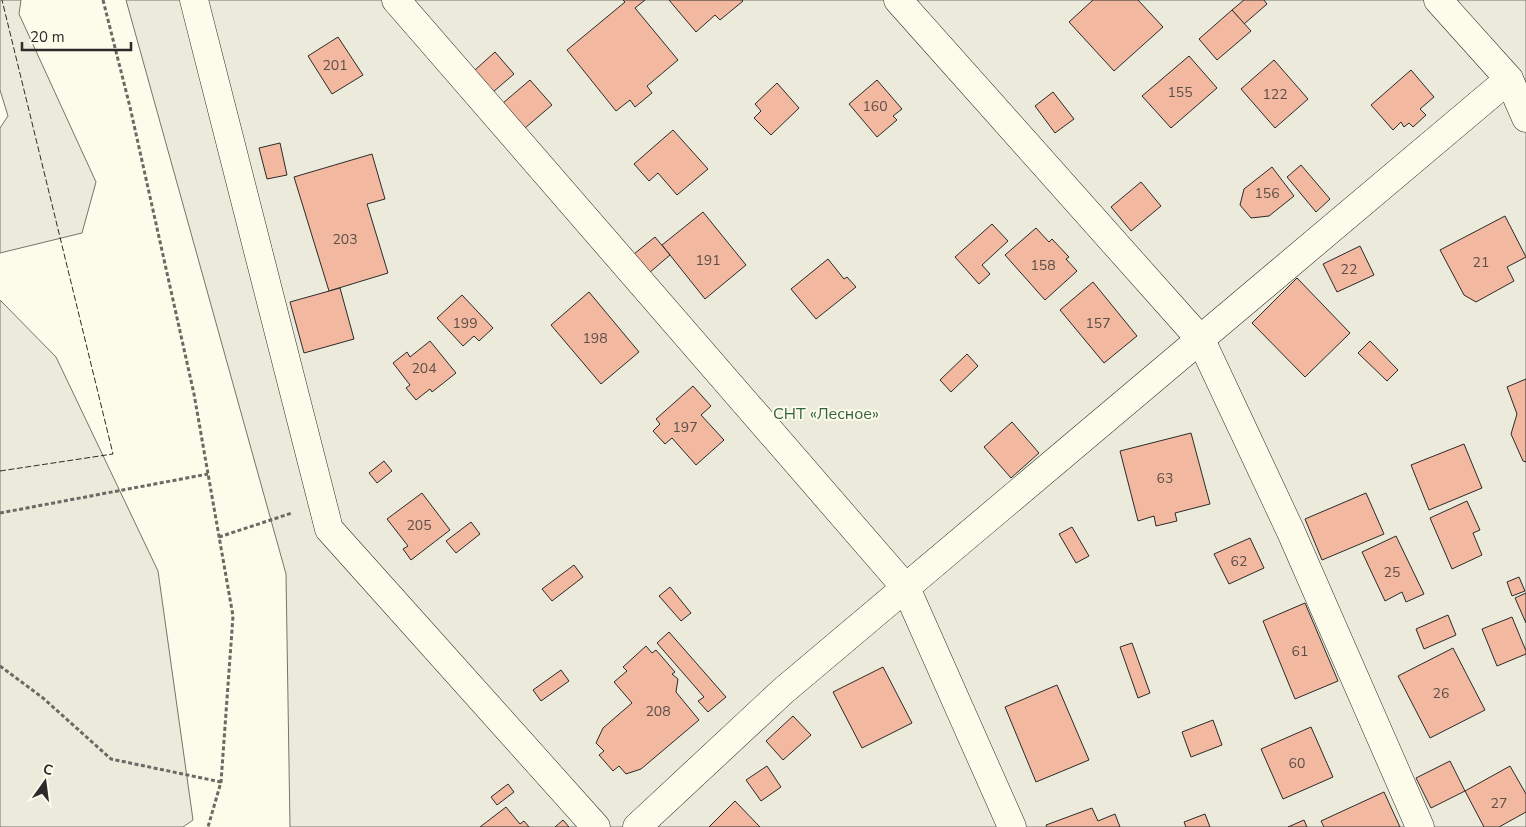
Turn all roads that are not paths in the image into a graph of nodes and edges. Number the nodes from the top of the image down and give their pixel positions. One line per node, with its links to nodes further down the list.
1 (194, 0): 9 (street)
2 (396, 0): 8 (street)
3 (898, 0): 7 (street)
4 (1438, 0): 5 (street)
5 (1509, 80): 6 (street); 7 (street)
6 (1526, 118)
7 (1201, 340): 8 (street); 12 (street)
8 (906, 588): 10 (street); 11 (street)
9 (596, 827)
10 (637, 827)
11 (1012, 827)
12 (1420, 827)

